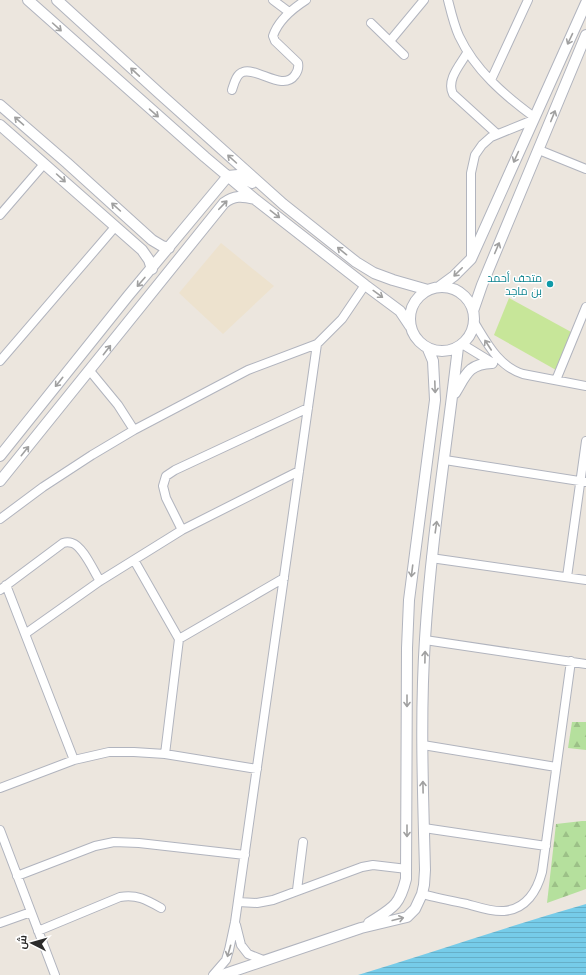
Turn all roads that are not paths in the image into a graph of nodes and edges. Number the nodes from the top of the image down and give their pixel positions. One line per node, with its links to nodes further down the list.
1 (28, 0): 24 (street, one-way to 24)
2 (57, 0): 27 (street, one-way to 2)
3 (273, 0): 9 (street)
4 (306, 0): 9 (street)
5 (424, 0): 12 (street)
6 (448, 0): 13 (street)
7 (528, 0): 15 (street)
8 (586, 3): 18 (street, one-way to 18)
9 (289, 12): 16 (street)
10 (371, 23): 12 (street)
11 (586, 35): 21 (street, one-way to 11)
12 (390, 41): 14 (street)
13 (467, 52): 15 (street); 20 (street)
14 (404, 55)
15 (491, 80): 18 (street)
16 (232, 90)
17 (0, 104): 30 (street, one-way to 17)
18 (534, 119): 20 (street); 34 (street, one-way to 34)
19 (0, 125): 22 (street)
20 (497, 134): 34 (street)
21 (539, 150): 23 (street); 41 (street, one-way to 21)
22 (44, 164): 26 (street, one-way to 26); 29 (street)
23 (586, 169)
24 (228, 176): 25 (street); 27 (street); 28 (street)
25 (256, 200): 33 (street, one-way to 25); 36 (street, one-way to 36)
26 (90, 204): 30 (street); 31 (street)
27 (283, 204): 38 (street, one-way to 27)
28 (198, 213): 32 (street); 33 (street)
29 (0, 215)
30 (133, 223): 32 (street)
31 (115, 227): 35 (street); 47 (street)
32 (169, 248): 35 (street)
33 (180, 257): 50 (street, one-way to 33)
34 (471, 259): 37 (street, one-way to 37)
35 (152, 268): 39 (street, one-way to 39)
36 (365, 285): 43 (street, one-way to 43); 44 (street)
37 (439, 287): 38 (street); 41 (street)
38 (428, 290): 43 (street)
39 (128, 296): 50 (street); 57 (street, one-way to 57)
40 (586, 307): 51 (street)
41 (473, 311): 42 (street)
42 (474, 322): 45 (street); 49 (street, one-way to 42)
43 (410, 326): 46 (street)
44 (317, 344): 54 (street); 55 (street)
45 (460, 345): 46 (street); 48 (street); 53 (street)
46 (428, 349): 82 (street, one-way to 82)
47 (0, 361)
48 (492, 363): 49 (street); 53 (street)
49 (506, 366): 51 (street)
50 (87, 375): 55 (street); 60 (street, one-way to 50)
51 (556, 380): 52 (street)
52 (586, 386)
53 (453, 397): 58 (street)
54 (308, 408): 59 (street); 63 (street)
55 (134, 430): 62 (street)
56 (586, 441): 61 (street)
57 (0, 456)
58 (445, 460): 61 (street); 64 (street, one-way to 58)
59 (299, 471): 63 (street); 67 (street)
60 (0, 481)
61 (583, 482): 66 (street)
62 (0, 519)
63 (182, 530): 65 (street)
64 (431, 558): 66 (street); 73 (street)
65 (134, 560): 69 (street); 72 (street)
66 (567, 577): 68 (street)
67 (284, 578): 72 (street); 80 (street)
68 (586, 580)
69 (100, 581): 70 (street); 71 (street)
70 (3, 588): 71 (street)
71 (25, 634): 78 (street)
72 (179, 639): 77 (street)
73 (425, 640): 74 (street); 76 (street, one-way to 73)
74 (571, 661): 75 (street); 79 (street)
75 (586, 664)
76 (423, 745): 79 (street); 83 (street, one-way to 76)
77 (165, 754): 78 (street); 80 (street)
78 (74, 760): 81 (street)
79 (556, 767): 87 (street)
80 (257, 769): 88 (street)
81 (0, 788)
82 (407, 812): 83 (street); 89 (street, one-way to 89)
83 (424, 813): 84 (street)
84 (424, 828): 87 (street); 92 (street)
85 (0, 830): 90 (street)
86 (303, 842): 91 (street)
87 (546, 846): 92 (street)
88 (244, 855): 90 (street); 93 (street)
89 (407, 869): 91 (street); 98 (street)
90 (17, 876): 95 (street)
91 (297, 890): 93 (street)
92 (422, 894): 98 (street, one-way to 92)
93 (238, 902): 96 (street)
94 (161, 908): 99 (street)
95 (31, 912): 97 (street); 99 (street)
96 (235, 922): 100 (street); 102 (street, one-way to 102)
97 (0, 923)
98 (361, 928): 100 (street)
99 (38, 931): 101 (street)
100 (263, 960): 103 (street)
101 (55, 975)
102 (213, 975)
103 (222, 975)

